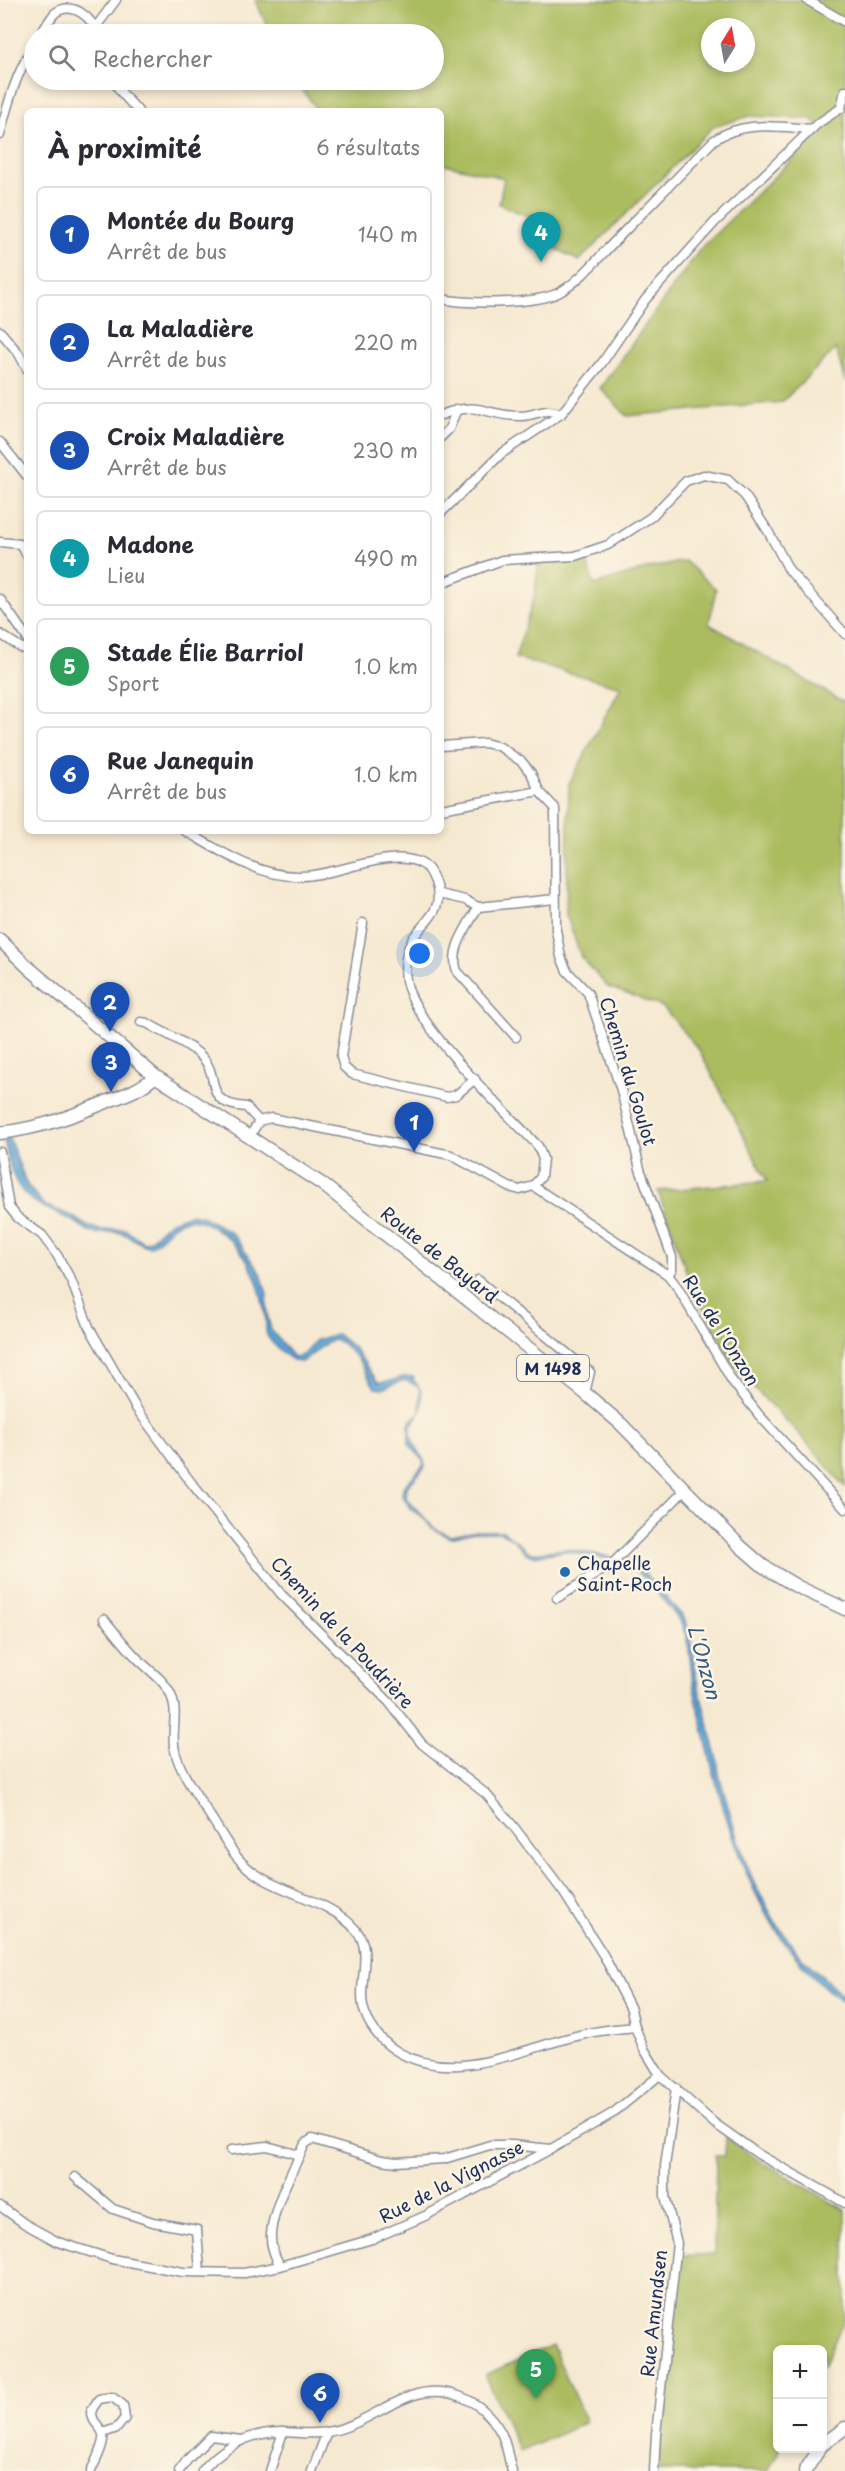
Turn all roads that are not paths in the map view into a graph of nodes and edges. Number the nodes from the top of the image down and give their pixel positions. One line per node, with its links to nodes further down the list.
1 (116, 0): 6 (street)
2 (807, 0): 3 (street)
3 (845, 22)
4 (48, 24): 5 (street)
5 (90, 24)
6 (101, 24)
7 (24, 62): 13 (street)
8 (120, 90): 10 (street)
9 (845, 91): 11 (street)
10 (135, 108)
11 (843, 109): 12 (street)
12 (812, 129): 14 (street); 20 (street)
13 (0, 135)
14 (444, 299)
15 (0, 331): 16 (street)
16 (3, 338): 17 (street)
17 (24, 363)
18 (457, 409): 19 (street); 20 (street); 21 (street)
19 (444, 414)
20 (561, 414): 24 (street)
21 (444, 434)
22 (0, 442): 23 (street)
23 (24, 472)
24 (444, 510)
25 (0, 542): 26 (street)
26 (24, 550)
27 (444, 582): 31 (street)
28 (0, 598): 30 (street)
29 (0, 634): 32 (street)
30 (24, 634)
31 (845, 634)
32 (24, 648)
33 (444, 747): 34 (street, Chemin du Goulot)
34 (539, 791): 35 (street); 38 (street, Chemin du Goulot)
35 (444, 808)
36 (190, 834): 37 (street)
37 (439, 894): 39 (street); 45 (street)
38 (555, 899): 39 (street); 51 (street, Chemin du Goulot)
39 (478, 907): 43 (street)
40 (363, 923): 45 (street)
41 (0, 940): 44 (main road, Route de Bayard / M 1498)
42 (141, 1022): 46 (street)
43 (516, 1037)
44 (155, 1076): 47 (main road); 48 (main road, Route de Bayard / M 1498)
45 (475, 1079): 50 (street)
46 (259, 1121): 48 (street); 50 (street)
47 (0, 1133)
48 (250, 1136): 53 (main road, Route de Bayard / M 1498)
49 (0, 1152): 59 (street, Chemin de la Poudrière)
50 (533, 1186): 51 (street)
51 (668, 1275): 55 (street, Rue de l'Onzon)
52 (478, 1280): 53 (street)
53 (585, 1393): 54 (main road, Route de Bayard / M 1498)
54 (686, 1490): 56 (street); 57 (main road, Route de Bayard / M 1498)
55 (845, 1509)
56 (557, 1598)
57 (845, 1609)
58 (104, 1619): 59 (street)
59 (634, 2027): 60 (street, Chemin de la Poudrière)
60 (660, 2075): 61 (street, Chemin de la Poudrière); 62 (street, Rue de la Vignasse)
61 (676, 2088): 66 (street, Chemin de la Poudrière); 83 (street, Rue Amundsen)
62 (551, 2149): 64 (street); 68 (street, Rue de la Vignasse)
63 (231, 2150): 64 (street)
64 (300, 2155): 68 (street)
65 (75, 2176): 69 (street)
66 (845, 2203)
67 (0, 2206): 69 (street, Rue de la Vignasse)
68 (280, 2266): 69 (street, Rue de la Vignasse)
69 (201, 2272)
70 (845, 2428): 75 (main road)
71 (283, 2432): 72 (street); 74 (street); 80 (street)
72 (327, 2432): 81 (street); 82 (street)
73 (103, 2433): 73 (street); 77 (street)
74 (241, 2440): 78 (street); 79 (street)
75 (827, 2441)
76 (817, 2453): 84 (main road)
77 (91, 2471)
78 (179, 2471)
79 (202, 2471)
80 (270, 2471)
81 (312, 2471)
82 (512, 2471)
83 (654, 2471)
84 (805, 2471)

